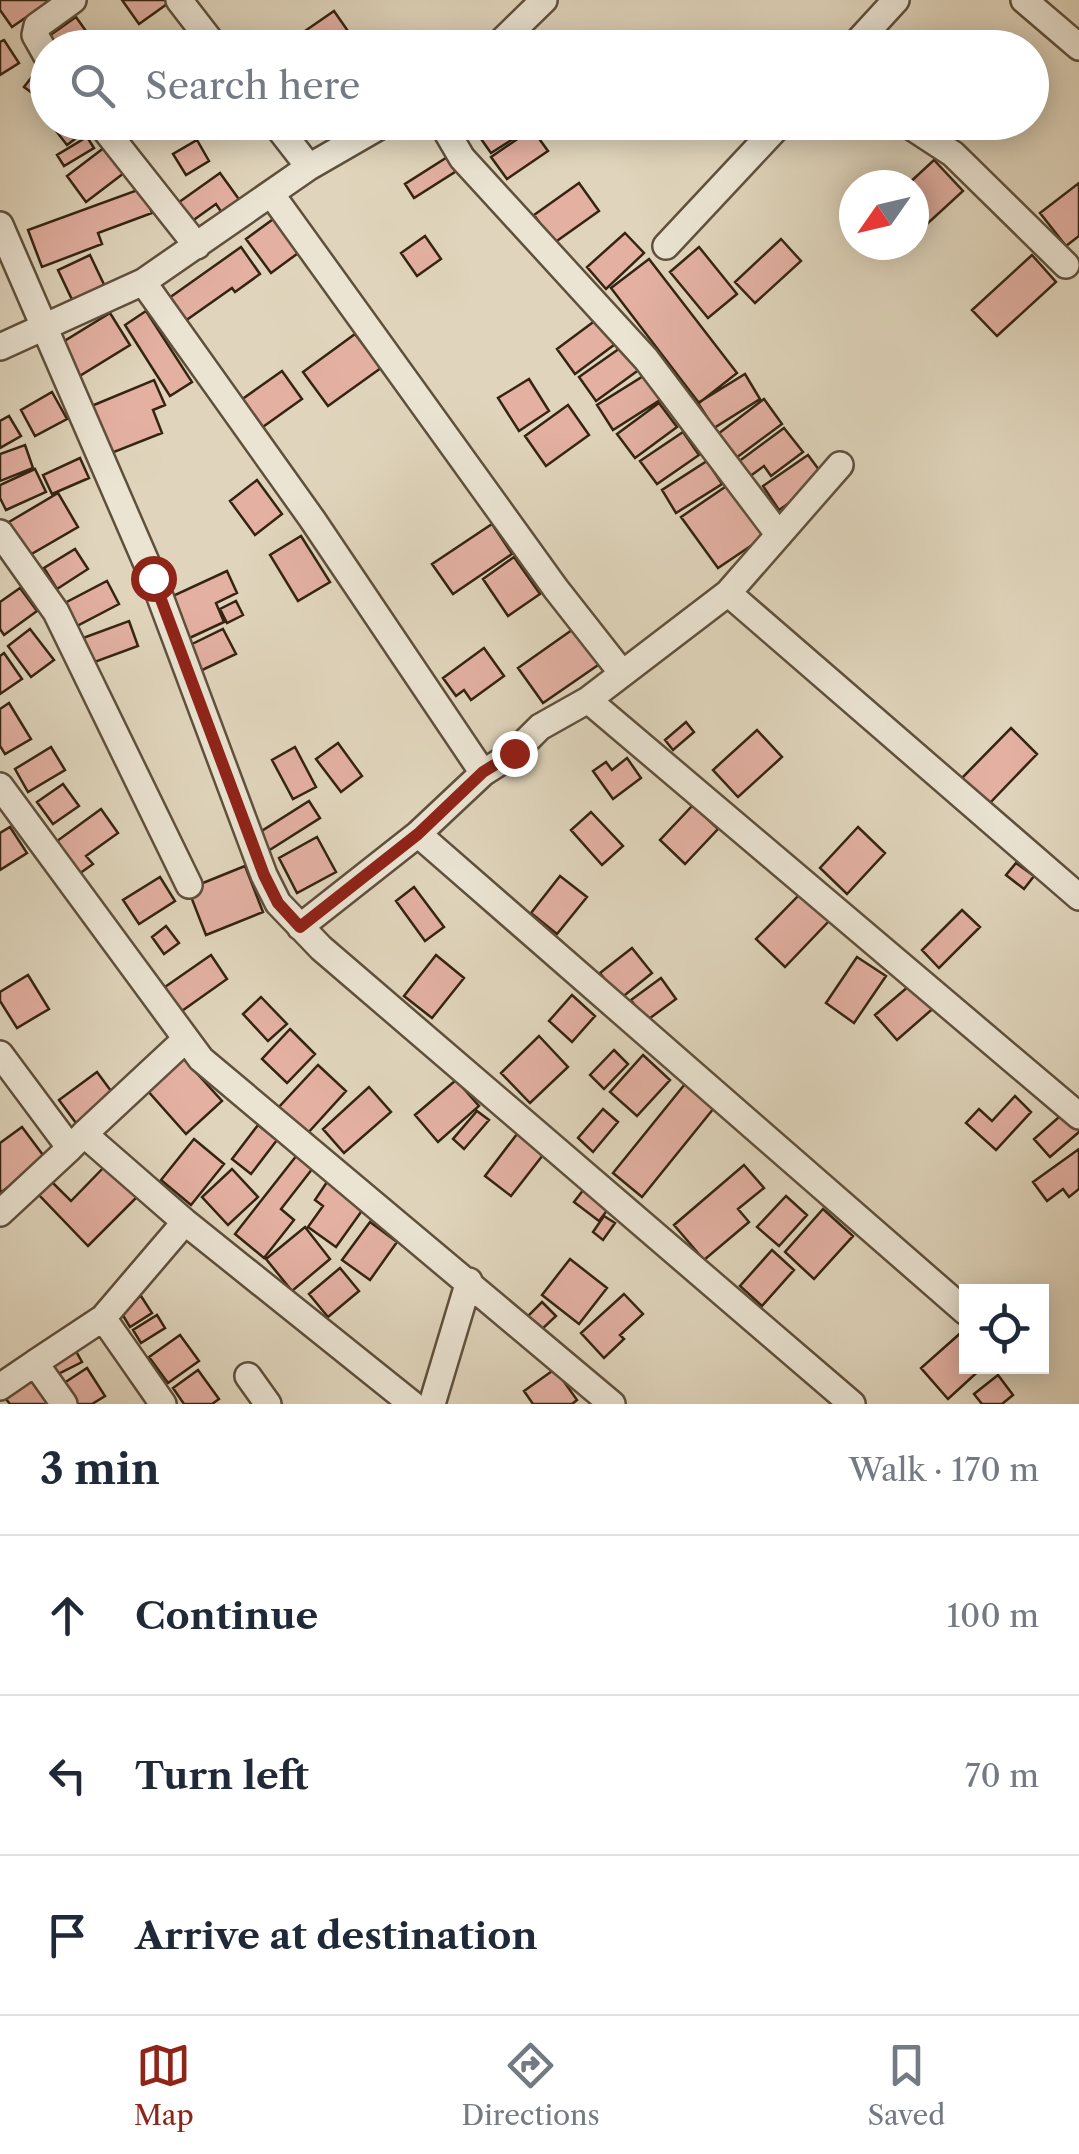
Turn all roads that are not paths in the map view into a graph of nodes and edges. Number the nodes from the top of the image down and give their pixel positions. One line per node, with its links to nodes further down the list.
1 (73, 0): 6 (street)
2 (179, 0): 7 (street)
3 (896, 0): 9 (street)
4 (1024, 0): 10 (street)
5 (542, 1): 8 (street)
6 (36, 30)
7 (202, 30)
8 (512, 30)
9 (868, 30)
10 (1079, 47)
11 (113, 140): 20 (street)
12 (288, 140): 17 (street)
13 (356, 140): 17 (street)
14 (451, 140): 27 (street)
15 (765, 140): 21 (street)
16 (932, 140): 22 (street)
17 (309, 167): 18 (street)
18 (272, 195): 20 (street); 30 (street)
19 (0, 225): 24 (street)
20 (198, 246): 23 (street)
21 (666, 246)
22 (1066, 265)
23 (143, 282): 24 (street); 32 (street)
24 (44, 328): 25 (street); 37 (street)
25 (0, 348)
26 (840, 465): 27 (street)
27 (778, 535): 29 (street)
28 (1, 538): 35 (street)
29 (728, 593): 30 (street); 36 (street)
30 (622, 673): 31 (street)
31 (588, 700): 32 (street); 40 (street)
32 (483, 772): 34 (street)
33 (0, 786): 38 (street)
34 (418, 834): 37 (street); 45 (street)
35 (189, 884)
36 (1079, 897)
37 (300, 927): 56 (street)
38 (186, 1039): 41 (street); 44 (street)
39 (0, 1054): 41 (street)
40 (1079, 1116)
41 (77, 1141): 42 (street); 43 (street)
42 (0, 1214)
43 (185, 1222): 46 (street); 53 (street)
44 (469, 1281): 54 (street); 55 (street)
45 (959, 1306)
46 (104, 1318): 47 (street); 51 (street)
47 (35, 1362): 49 (street); 50 (street)
48 (248, 1376): 52 (street)
49 (0, 1387)
50 (64, 1404)
51 (164, 1404)
52 (268, 1404)
53 (412, 1404)
54 (432, 1404)
55 (612, 1404)
56 (852, 1404)

